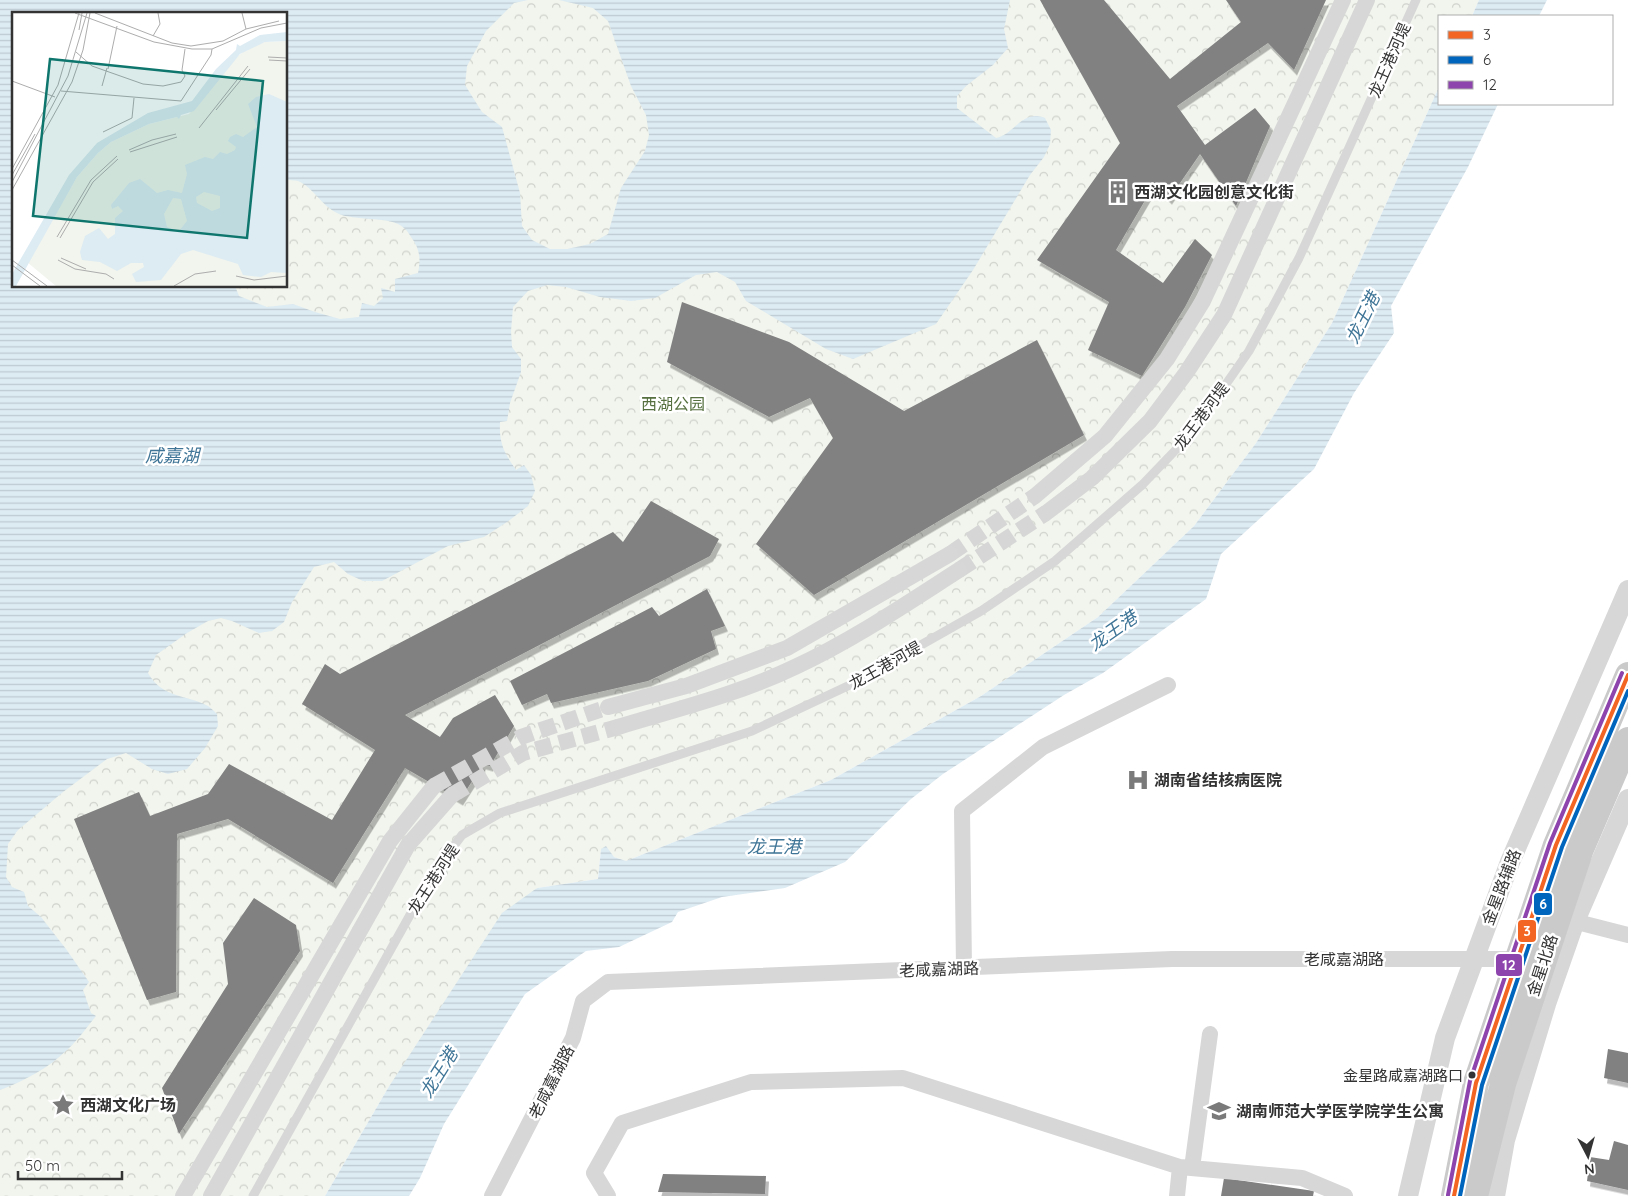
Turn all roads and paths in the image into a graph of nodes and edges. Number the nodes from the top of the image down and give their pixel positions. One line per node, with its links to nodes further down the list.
1 (1343, 0): 4 (street)
2 (1367, 0): 5 (street)
3 (1416, 0): 25 (lane, 龙王港河堤)
4 (1035, 496)
5 (1046, 513)
6 (950, 554): 11 (street)
7 (959, 570): 12 (street)
8 (1628, 590): 30 (street, 金星路辅路)
9 (1628, 675): 19 (main road, 金星北路)
10 (1168, 685): 20 (street)
11 (608, 707)
12 (618, 726)
13 (1628, 740): 17 (main road, 金星北路)
14 (434, 786): 23 (street)
15 (452, 795): 24 (street)
16 (1628, 799): 17 (street)
17 (1567, 918): 18 (street); 32 (main road, 金星北路); 33 (street)
18 (1628, 935)
19 (1518, 959): 20 (street, 老咸嘉湖路); 31 (main road, 金星北路)
20 (964, 968): 26 (street, 老咸嘉湖路)
21 (1210, 1034): 22 (street)
22 (1186, 1168): 27 (street); 28 (street); 29 (street)
23 (183, 1196)
24 (211, 1196)
25 (253, 1196)
26 (492, 1196)
27 (608, 1196)
28 (1177, 1196)
29 (1345, 1196)
30 (1408, 1196)
31 (1454, 1196)
32 (1475, 1196)
33 (1496, 1196)

